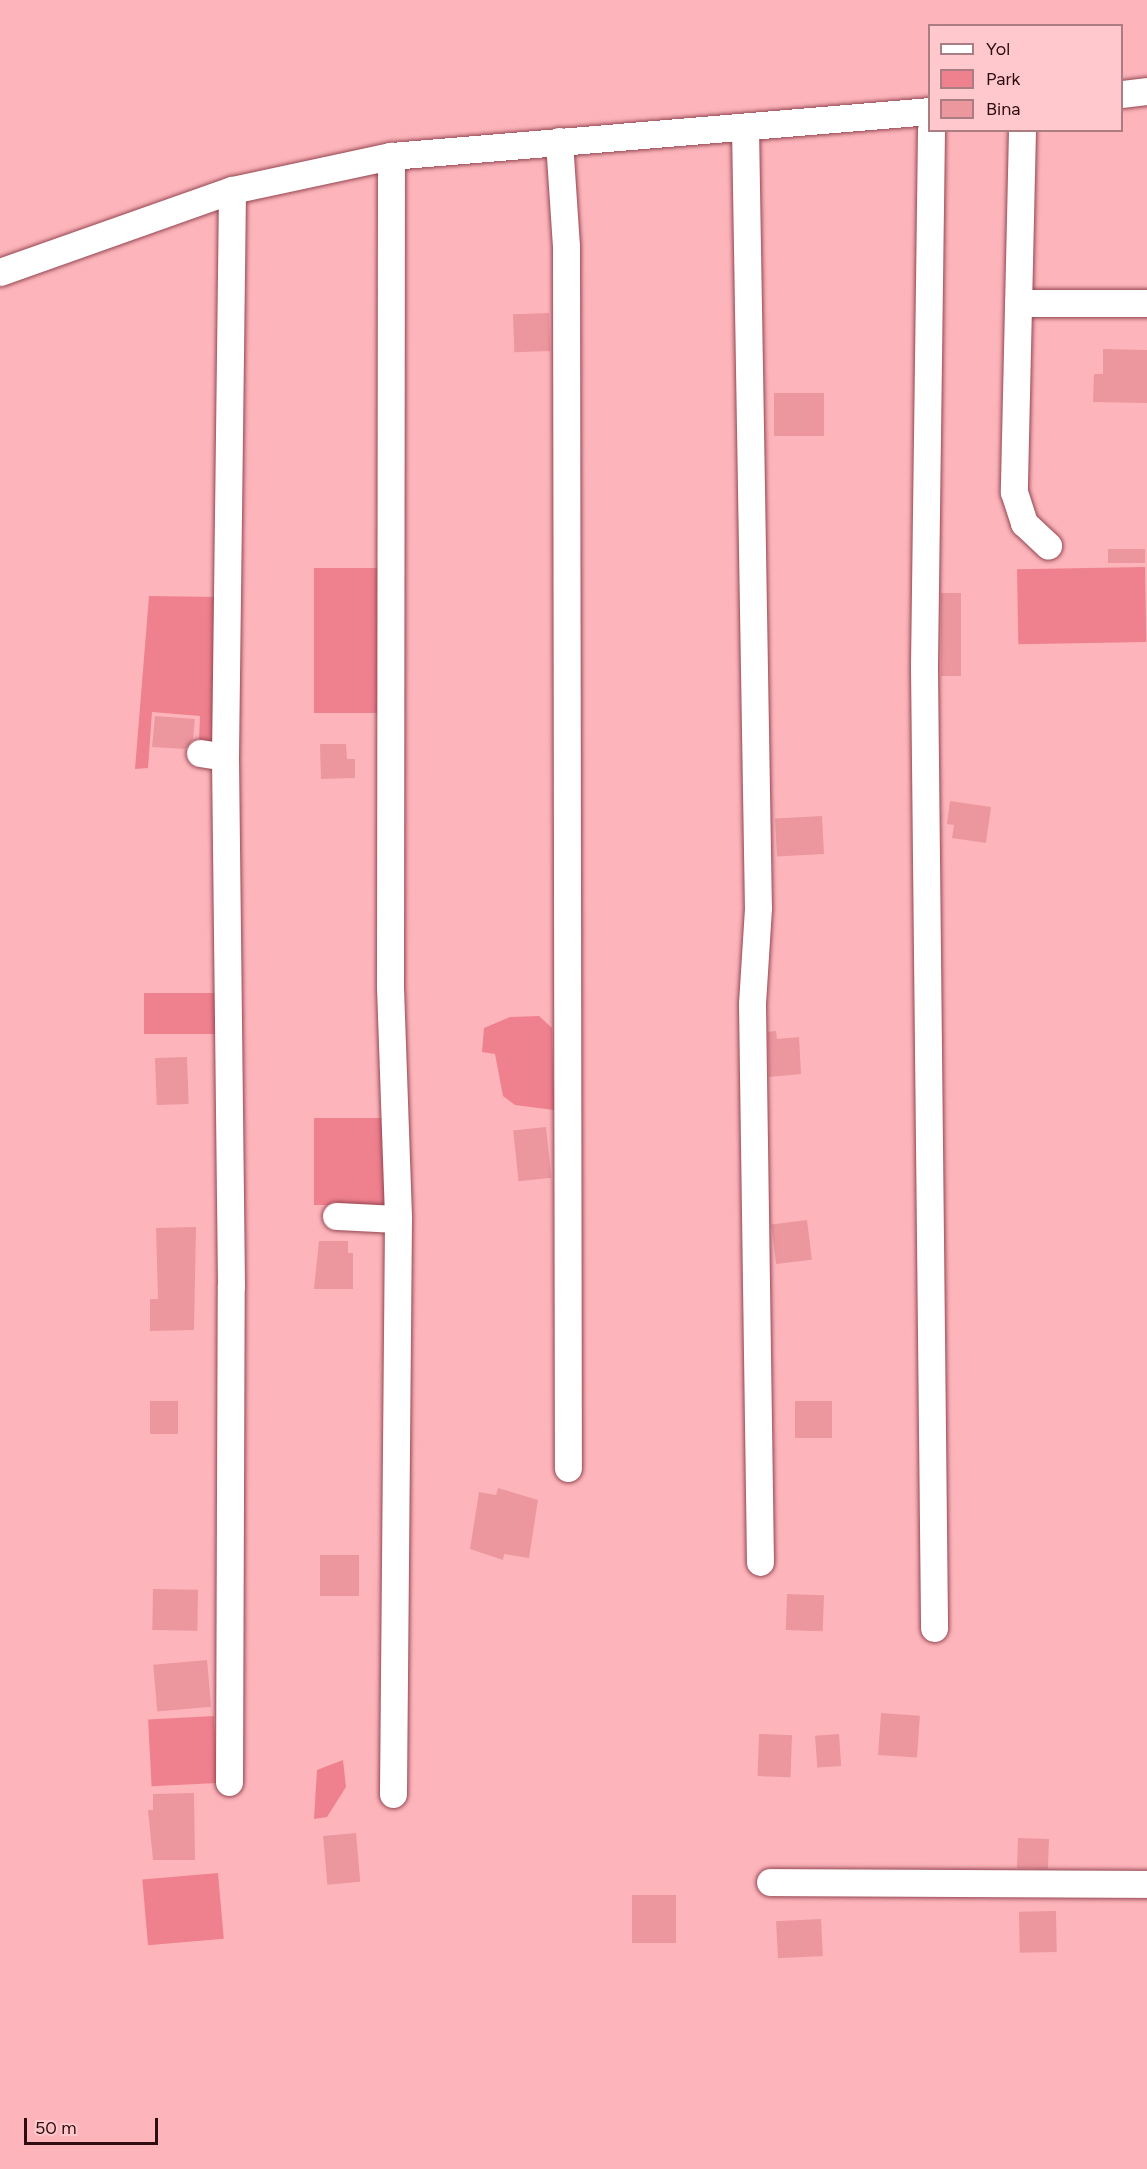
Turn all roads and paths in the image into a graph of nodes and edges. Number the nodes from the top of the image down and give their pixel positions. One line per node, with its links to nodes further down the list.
1 (1147, 91): 2 (street)
2 (1123, 94)
3 (928, 111): 4 (street)
4 (745, 127): 7 (street); 17 (street)
5 (931, 132): 18 (street)
6 (1022, 132): 11 (street)
7 (559, 141): 8 (street); 16 (street)
8 (391, 156): 9 (street); 15 (street)
9 (232, 190): 10 (street); 19 (street)
10 (0, 272)
11 (1018, 303): 12 (street); 13 (street)
12 (1147, 303)
13 (1048, 545)
14 (336, 1216): 15 (street)
15 (398, 1219): 20 (street)
16 (568, 1468)
17 (760, 1562)
18 (934, 1628)
19 (229, 1782)
20 (393, 1794)
21 (770, 1882): 22 (street)
22 (1147, 1884)

